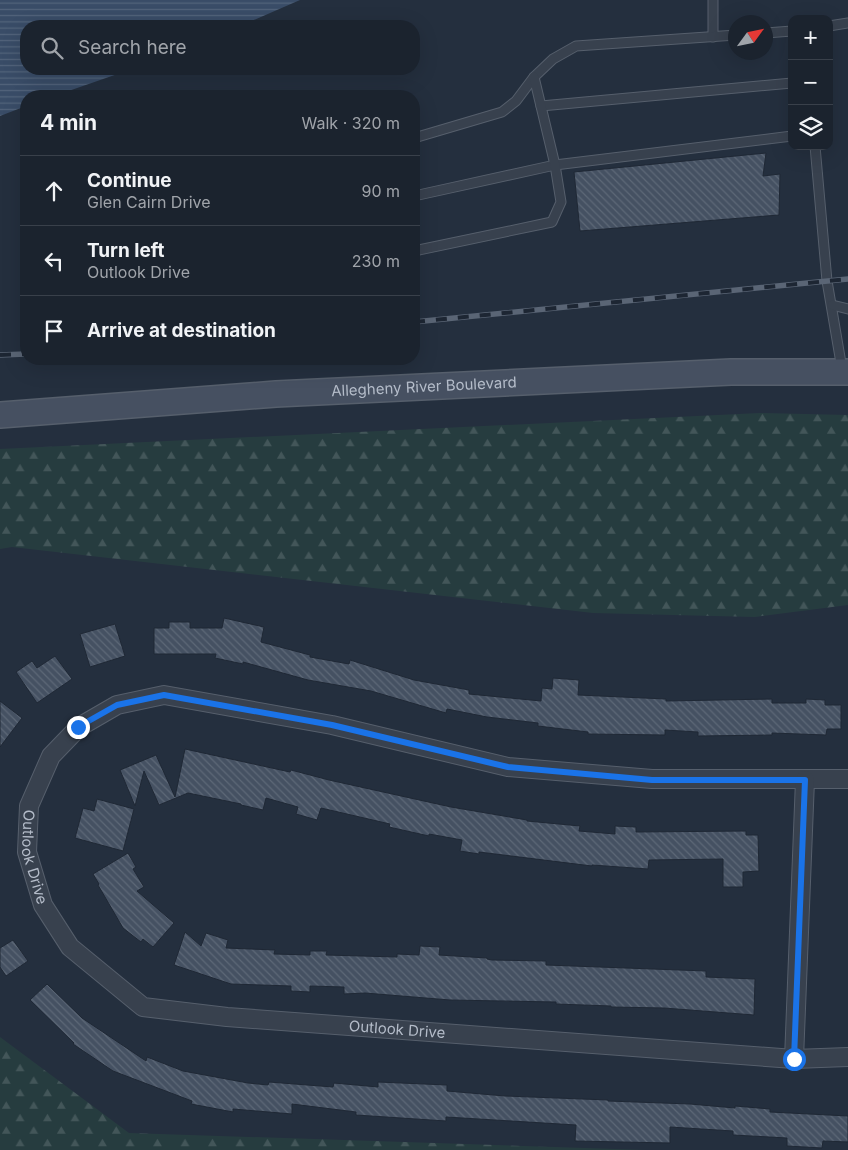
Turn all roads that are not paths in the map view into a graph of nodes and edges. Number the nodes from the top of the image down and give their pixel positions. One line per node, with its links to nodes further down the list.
1 (713, 0): 7 (lane)
2 (848, 23): 3 (lane)
3 (833, 25)
4 (788, 31): 5 (lane)
5 (773, 32)
6 (728, 36): 7 (lane)
7 (713, 37): 8 (lane)
8 (534, 77): 10 (lane); 11 (lane)
9 (788, 83): 10 (lane)
10 (541, 106): 14 (lane)
11 (420, 136)
12 (788, 136): 14 (lane)
13 (815, 150): 17 (lane)
14 (555, 164): 15 (lane); 16 (lane)
15 (420, 195)
16 (420, 250)
17 (832, 305): 18 (lane); 19 (lane)
18 (848, 309)
19 (845, 372): 20 (main road, Allegheny River Boulevard)
20 (0, 415)
21 (848, 779): 22 (street, Outlook Drive)
22 (805, 780): 24 (street); 24 (street, Outlook Drive)
23 (848, 1057): 24 (street, Outlook Drive)
24 (794, 1059)

